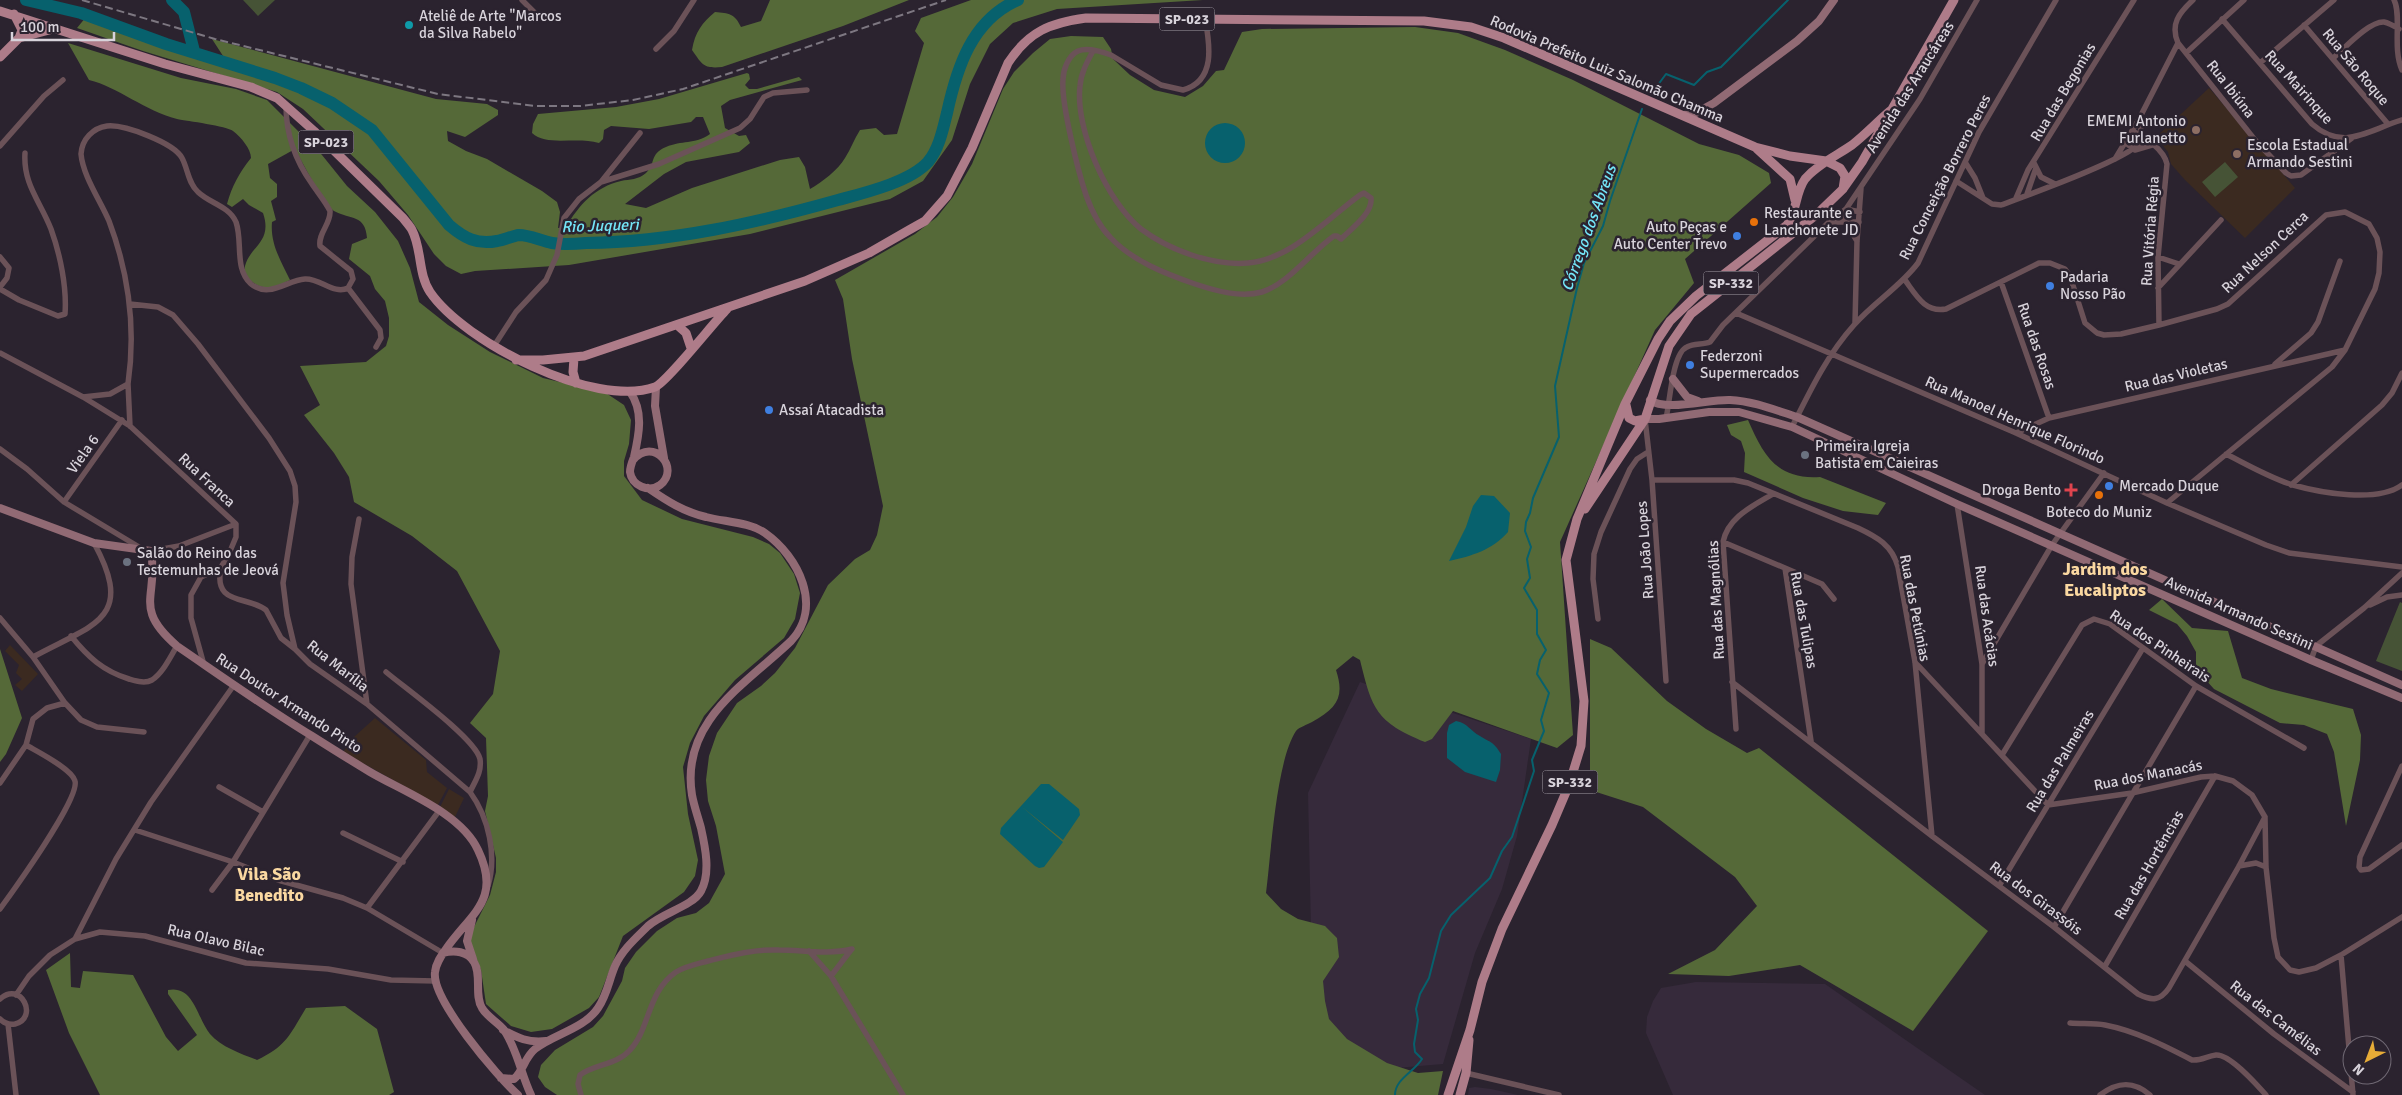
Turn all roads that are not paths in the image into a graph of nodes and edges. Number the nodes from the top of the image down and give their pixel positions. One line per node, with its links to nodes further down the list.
1 (522, 0): 14 (street)
2 (694, 0): 22 (street)
3 (1834, 0): 33 (main road)
4 (1954, 0): 32 (main road, SP-332)
5 (1977, 0): 56 (street, Avenida das Araucáreas)
6 (2056, 0): 51 (street, Rua Conceição Borrero Peres)
7 (2134, 0): 52 (street, Rua das Begonias)
8 (2193, 0): 21 (street)
9 (2244, 0): 16 (street)
10 (2334, 0): 17 (street)
11 (2394, 0): 18 (street)
12 (0, 11): 13 (main road, SP-023)
13 (14, 14): 19 (main road, SP-023); 20 (main road)
14 (538, 16)
15 (1205, 18): 23 (street); 33 (main road, Rodovia Prefeito Luiz Salomão Chamma / SP-023); 79 (main road, Rodovia Prefeito Luiz Salomão Chamma / SP-023)
16 (2222, 19): 24 (street); 27 (street, Rua Mairinque)
17 (2304, 25): 26 (street, Rua São Roque); 27 (street)
18 (2399, 28): 26 (street); 28 (street)
19 (54, 29): 20 (main road); 31 (main road, SP-023)
20 (19, 38): 25 (main road)
21 (2178, 43): 24 (street, Rua Ibiúna); 35 (street)
22 (656, 49)
23 (1093, 51): 23 (street)
24 (2186, 53): 40 (street, Rua Ibiúna)
25 (0, 57)
26 (2333, 58): 36 (street, Rua São Roque)
27 (2260, 63): 40 (street, Rua Mairinque)
28 (2402, 70)
29 (63, 80): 44 (street)
30 (807, 90): 54 (street)
31 (286, 104): 76 (street); 84 (main road, SP-023)
32 (1890, 111): 41 (main road, SP-332); 57 (main road, SP-332)
33 (1681, 115): 45 (main road, Rodovia Prefeito Luiz Salomão Chamma / SP-023)
34 (2402, 120): 36 (street, Rua Mairinque)
35 (2138, 121): 37 (street); 39 (street)
36 (2388, 124): 40 (street, Rua Mairinque)
37 (2132, 131): 39 (street, Rua Vitória Régia); 42 (street)
38 (640, 133): 54 (street)
39 (2142, 137): 43 (street, Rua Vitória Régia); 46 (street)
40 (2352, 138)
41 (1855, 142): 48 (main road); 50 (main road, SP-332)
42 (2126, 143): 46 (street); 49 (street)
43 (2152, 145): 46 (street); 70 (street, Rua Vitória Régia)
44 (0, 146)
45 (1754, 147): 48 (main road, Rodovia Prefeito Luiz Salomão Chamma / SP-023); 61 (main road, SP-023)
46 (2133, 149): 49 (street)
47 (24, 153): 75 (street)
48 (1790, 156): 50 (main road, Rodovia Prefeito Luiz Salomão Chamma / SP-023)
49 (2115, 159): 55 (street)
50 (1826, 161): 57 (main road); 61 (main road, SP-332)
51 (1965, 162): 53 (street, Rua Conceição Borrero Peres); 59 (street)
52 (2035, 165): 55 (street); 58 (street, Rua das Begonias); 60 (street, Rua das Begonias)
53 (1956, 180): 59 (street); 73 (street, Rua Conceição Borrero Peres)
54 (601, 182): 84 (street)
55 (2055, 184): 58 (street)
56 (1862, 186): 62 (street, Avenida das Araucáreas); 63 (street)
57 (1843, 189): 100 (main road, SP-332)
58 (2027, 194): 60 (street)
59 (1982, 198): 60 (street)
60 (2016, 198)
61 (1796, 203): 102 (main road, SP-332)
62 (1846, 209): 63 (street); 65 (street, Avenida das Araucáreas); 66 (street)
63 (1860, 212): 67 (street)
64 (2221, 220): 72 (street)
65 (1828, 222): 66 (street); 80 (street)
66 (1846, 222): 67 (street); 68 (street)
67 (1859, 222): 68 (street)
68 (1856, 240): 81 (street)
69 (0, 257): 75 (street)
70 (2158, 257): 72 (street); 77 (street, Rua Vitória Régia)
71 (2340, 261): 92 (street)
72 (2179, 264): 77 (street)
73 (1905, 280): 74 (street, Rua Nelson Cerca); 81 (street, Rua Conceição Borrero Peres)
74 (2001, 282): 83 (street, Rua Nelson Cerca); 106 (street, Rua das Rosas)
75 (0, 288)
76 (348, 288): 78 (street); 85 (street)
77 (2158, 288): 83 (street, Rua Vitória Régia)
78 (130, 304): 96 (street); 149 (street, Rua Marília)
79 (727, 309): 82 (main road, Rodovia Prefeito Luiz Salomão Chamma / SP-023); 86 (main road, Rodovia Prefeito Luiz Salomão Chamma / SP-023)
80 (1736, 313): 89 (street, Rua Manoel Henrique Florindo); 94 (street)
81 (1855, 323): 89 (street, Rua Conceição Borrero Peres)
82 (677, 325): 86 (main road); 90 (main road, Rodovia Prefeito Luiz Salomão Chamma / SP-023)
83 (2160, 325): 87 (street, Rua Nelson Cerca)
84 (494, 346): 91 (main road, SP-023)
85 (376, 347)
86 (692, 348): 97 (main road, Rodovia Prefeito Luiz Salomão Chamma / SP-023)
87 (2345, 350): 92 (street, Rua das Violetas); 114 (street, Rua Nelson Cerca)
88 (0, 353): 99 (street, Rua Franca)
89 (1831, 354): 104 (street, Rua Conceição Borrero Peres); 111 (street, Rua Manoel Henrique Florindo)
90 (574, 358): 91 (main road, Rodovia Prefeito Luiz Salomão Chamma / SP-023); 95 (main road)
91 (516, 360): 95 (main road, SP-023)
92 (2274, 365): 106 (street, Rua das Violetas)
93 (2402, 373): 119 (street)
94 (1673, 379): 101 (main road); 103 (street)
95 (576, 383): 98 (main road, SP-023)
96 (128, 384): 99 (street); 109 (street)
97 (656, 386): 98 (main road, SP-023); 115 (main road)
98 (630, 392): 116 (main road)
99 (83, 397): 108 (street, Rua Franca)
100 (1650, 400): 103 (main road, Avenida Armando Sestini); 107 (main road, SP-332)
101 (1700, 401): 103 (main road, Avenida Armando Sestini); 104 (main road, Avenida Armando Sestini)
102 (1626, 404): 107 (main road); 128 (main road, SP-332)
103 (1669, 405): 105 (street)
104 (1797, 417): 110 (street, Rua Conceição Borrero Peres); 130 (main road, Avenida Armando Sestini)
105 (1666, 418): 107 (main road, Avenida Armando Sestini); 110 (main road, Avenida Armando Sestini)
106 (2049, 418): 111 (street, Rua das Violetas)
107 (1645, 419): 113 (street, Rua João Lopes); 128 (main road, SP-332)
108 (122, 420): 109 (street, Rua Franca); 123 (street, Viela 6)
109 (130, 426): 129 (street, Rua Franca)
110 (1792, 427): 125 (main road, Avenida Armando Sestini)
111 (2016, 433): 117 (street, Rua Manoel Henrique Florindo)
112 (0, 449): 123 (street)
113 (1648, 452): 118 (street, Rua João Lopes); 144 (street)
114 (2226, 454): 119 (street); 124 (street, Rua Nelson Cerca)
115 (664, 458): 116 (main road); 121 (main road)
116 (633, 460): 121 (main road)
117 (2104, 473): 124 (street, Rua Manoel Henrique Florindo); 130 (street)
118 (1652, 480): 122 (street, Rua das Petúnias); 156 (street, Rua João Lopes)
119 (2291, 484): 120 (street)
120 (2402, 485)
121 (648, 488): 214 (main road)
122 (1773, 494): 131 (street, Rua das Magnólias); 152 (street, Rua das Petúnias)
123 (64, 502): 134 (street)
124 (2167, 503): 137 (street, Rua Manoel Henrique Florindo)
125 (1957, 504): 133 (main road, Avenida Armando Sestini); 153 (street, Rua das Acácias)
126 (0, 508): 132 (main road)
127 (358, 519): 163 (street)
128 (1577, 519): 213 (main road, SP-332)
129 (236, 524): 135 (street); 136 (street, Rua Franca)
130 (2060, 534): 133 (street); 147 (main road, Avenida Armando Sestini)
131 (1723, 542): 138 (street, Rua das Tulipas); 157 (street, Rua das Magnólias)
132 (94, 543): 134 (main road); 145 (street)
133 (2052, 545): 151 (main road, Avenida Armando Sestini); 153 (street)
134 (138, 547): 135 (main road)
135 (152, 551): 146 (main road, Rua Doutor Armando Pinto)
136 (221, 567): 149 (street); 154 (street)
137 (2402, 567)
138 (1785, 568): 141 (street); 168 (street, Rua das Tulipas)
139 (2402, 573): 142 (street)
140 (2402, 595): 142 (street)
141 (1834, 599)
142 (2364, 608): 147 (street)
143 (0, 618): 150 (street)
144 (1598, 619)
145 (71, 636): 146 (street); 150 (street)
146 (177, 646): 154 (main road, Rua Doutor Armando Pinto)
147 (2316, 646): 151 (street); 159 (main road, Avenida Armando Sestini)
148 (2143, 648): 160 (street, Rua dos Pinheirais); 171 (street, Rua dos Pinheirais); 178 (street, Rua das Palmeiras)
149 (295, 649): 163 (street, Rua Marília)
150 (33, 656): 162 (street)
151 (2311, 660): 161 (main road, Avenida Armando Sestini)
152 (1915, 662): 166 (street); 184 (street, Rua das Petúnias)
153 (1982, 664): 166 (street, Rua das Acácias)
154 (204, 665): 158 (main road, Rua Doutor Armando Pinto)
155 (386, 672): 176 (street)
156 (1666, 680)
157 (1732, 682): 164 (street, Rua das Magnólias); 168 (street, Rua dos Girassóis)
158 (234, 685): 167 (main road, Rua Doutor Armando Pinto); 182 (street)
159 (2402, 685)
160 (2196, 686): 170 (street, Rua dos Pinheirais); 177 (street)
161 (2402, 698)
162 (65, 703): 165 (street); 169 (street)
163 (367, 704): 176 (street, Rua Marília)
164 (1736, 729)
165 (144, 732)
166 (1982, 733): 171 (street)
167 (310, 735): 179 (main road, Rua Doutor Armando Pinto); 180 (street)
168 (1811, 740): 184 (street, Rua dos Girassóis)
169 (26, 745): 174 (street); 194 (street)
170 (2304, 748)
171 (2002, 755): 178 (street)
172 (2402, 766): 185 (street)
173 (2215, 776): 177 (street, Rua dos Manacás); 181 (street, Rua dos Manacás); 204 (street, Rua das Hortências)
174 (0, 783)
175 (219, 787): 180 (street)
176 (470, 792): 192 (street, Rua Marília)
177 (2132, 793): 178 (street, Rua dos Manacás); 197 (street)
178 (2048, 805): 190 (street, Rua das Palmeiras)
179 (439, 811): 187 (street); 192 (main road, Rua Doutor Armando Pinto)
180 (263, 812): 186 (street)
181 (2265, 817): 188 (street, Rua dos Girassóis); 189 (street, Rua dos Manacás)
182 (135, 830): 186 (street); 198 (street)
183 (343, 833): 187 (street)
184 (1932, 836): 190 (street, Rua dos Girassóis)
185 (2402, 845)
186 (233, 862): 191 (street); 193 (street)
187 (403, 862): 193 (street)
188 (2240, 866): 189 (street); 202 (street, Rua dos Girassóis)
189 (2266, 867): 201 (street, Rua dos Manacás)
190 (1999, 886): 197 (street, Rua dos Girassóis)
191 (212, 890)
192 (487, 890): 196 (main road)
193 (367, 908): 200 (street)
194 (0, 910)
195 (2402, 917): 201 (street, Rua dos Manacás)
196 (473, 918): 200 (main road); 203 (main road)
197 (2054, 927): 204 (street, Rua dos Girassóis)
198 (75, 939): 206 (street, Rua Olavo Bilac); 207 (street, Rua Olavo Bilac)
199 (809, 952): 205 (street); 205 (street); 223 (street)
200 (443, 953): 203 (main road); 206 (main road)
201 (2341, 955): 219 (street)
202 (2185, 961): 204 (street, Rua dos Girassóis); 219 (street, Rua das Camélias)
203 (475, 963): 212 (main road)
204 (2104, 966)
205 (831, 976): 224 (street)
206 (435, 981): 217 (main road)
207 (16, 995): 208 (street); 211 (street)
208 (0, 999)
209 (0, 1019): 211 (street)
210 (2070, 1023): 230 (street)
211 (8, 1024): 218 (street)
212 (503, 1030): 214 (main road); 215 (main road)
213 (1470, 1030): 216 (main road, SP-332); 225 (main road, SP-332)
214 (553, 1040): 215 (main road)
215 (521, 1067): 217 (main road); 222 (main road)
216 (1466, 1073): 226 (main road, SP-332); 227 (street)
217 (499, 1076): 221 (main road)
218 (15, 1092): 220 (street)
219 (2353, 1094)
220 (8, 1095)
221 (518, 1095)
222 (531, 1095)
223 (581, 1095)
224 (903, 1095)
225 (1448, 1095)
226 (1460, 1095)
227 (1559, 1095)
228 (2100, 1095): 229 (street)
229 (2150, 1095)
230 (2266, 1095)

